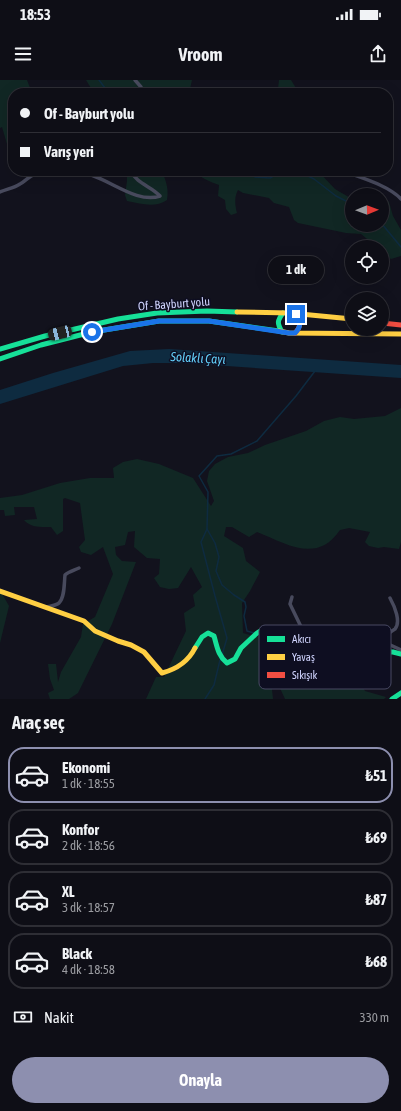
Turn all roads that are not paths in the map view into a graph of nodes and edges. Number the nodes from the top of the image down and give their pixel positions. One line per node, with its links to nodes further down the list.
1 (135, 80): 2 (street)
2 (141, 88)
3 (32, 176): 7 (street)
4 (94, 176): 5 (street)
5 (134, 176)
6 (356, 176): 8 (street)
7 (0, 192)
8 (401, 199)
9 (283, 313): 10 (main road, Of - Bayburt yolu); 14 (main road); 17 (main road, Of - Bayburt yolu)
10 (296, 314): 11 (main road, Of - Bayburt yolu); 15 (main road)
11 (345, 319)
12 (389, 324): 13 (main road)
13 (401, 325)
14 (282, 332): 15 (main road, Of - Bayburt yolu); 18 (main road, Of - Bayburt yolu)
15 (295, 333): 16 (main road, Of - Bayburt yolu)
16 (401, 334)
17 (0, 349)
18 (0, 359)
19 (79, 568): 23 (street)
20 (0, 591): 23 (main road)
21 (292, 597): 24 (street)
22 (390, 598): 26 (street)
23 (46, 608): 25 (main road)
24 (300, 625)
25 (259, 631)
26 (391, 632)
27 (391, 645): 28 (street)
28 (401, 650)
29 (391, 652): 30 (main road)
30 (401, 654)
31 (401, 693): 32 (main road)
32 (392, 699)

